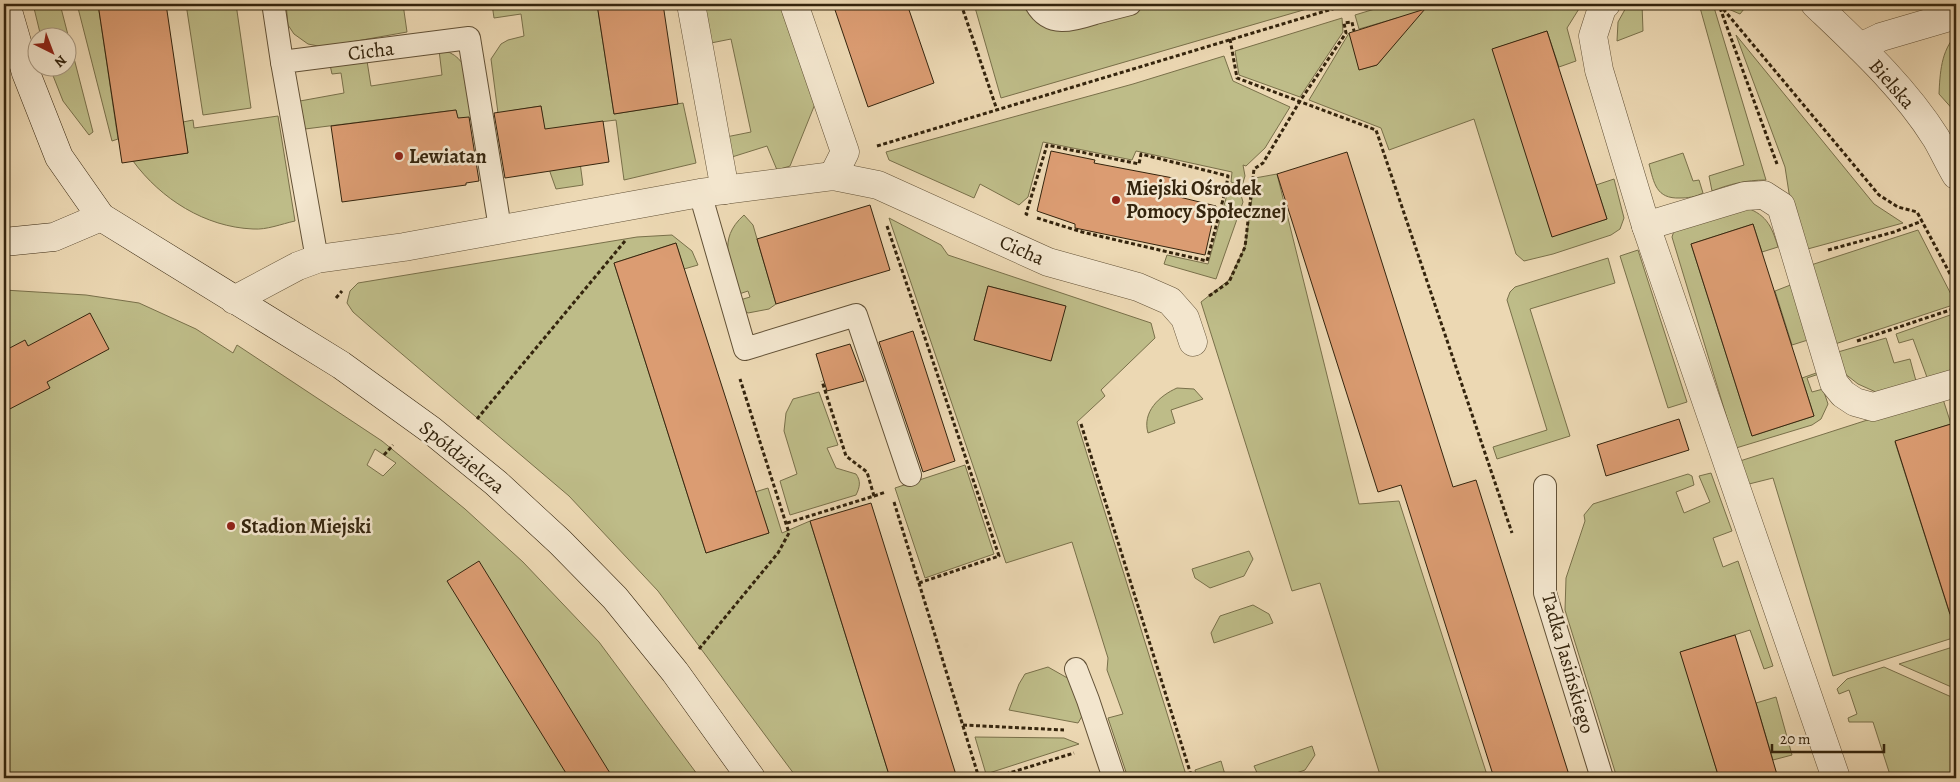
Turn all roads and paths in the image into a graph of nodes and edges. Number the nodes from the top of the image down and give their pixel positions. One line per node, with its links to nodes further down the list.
1 (6, 4): 25 (street)
2 (691, 4): 22 (street)
3 (794, 4): 19 (street)
4 (961, 4): 18 (path)
5 (1036, 4): 10 (lane)
6 (1349, 4): 14 (path)
7 (1606, 4): 28 (street)
8 (1719, 4): 24 (path); 27 (path)
9 (1816, 4): 15 (street, Bielska)
10 (1119, 5)
11 (274, 9): 16 (lane)
12 (1956, 15): 15 (street)
13 (1354, 31): 17 (path)
14 (1230, 39): 17 (path); 18 (path)
15 (1860, 47): 20 (street, Bielska)
16 (282, 62): 29 (lane, Cicha); 32 (lane)
17 (1300, 101): 23 (path); 49 (path)
18 (997, 110): 19 (path)
19 (839, 164): 22 (street, Cicha); 38 (street, Cicha)
20 (1956, 175)
21 (1226, 188): 21 (path); 23 (path)
22 (712, 191): 29 (street, Cicha); 50 (lane)
23 (1251, 194): 38 (path)
24 (1781, 206): 28 (street); 33 (street)
25 (100, 217): 31 (street); 37 (street, Spółdzielcza)
26 (885, 221): 56 (path)
27 (1922, 221): 33 (path); 34 (path)
28 (1646, 226): 68 (street)
29 (500, 228): 32 (street, Cicha)
30 (630, 235): 45 (path)
31 (4, 242)
32 (317, 259): 37 (street, Cicha)
33 (1797, 259): 41 (street)
34 (1956, 285)
35 (344, 289): 36 (path)
36 (336, 298)
37 (234, 300): 62 (street, Spółdzielcza)
38 (1176, 308): 40 (street, Cicha)
39 (1956, 308): 41 (path)
40 (1193, 342)
41 (1824, 352): 44 (street)
42 (737, 372): 55 (path)
43 (822, 381): 53 (path)
44 (1956, 383)
45 (477, 419)
46 (1081, 424): 66 (path)
47 (393, 445): 48 (path)
48 (384, 455)
49 (1488, 461)
50 (910, 476)
51 (1545, 486): 67 (lane, Tadka Jasińskiego)
52 (890, 491): 53 (path)
53 (874, 496): 55 (path)
54 (893, 500): 56 (path)
55 (787, 523): 57 (path)
56 (918, 583): 59 (path)
57 (698, 651)
58 (1076, 669): 65 (lane)
59 (963, 725): 60 (path); 63 (path)
60 (1071, 730)
61 (1077, 752): 64 (path)
62 (751, 778)
63 (979, 778)
64 (992, 778)
65 (1114, 778)
66 (1192, 778)
67 (1602, 778)
68 (1836, 778)

